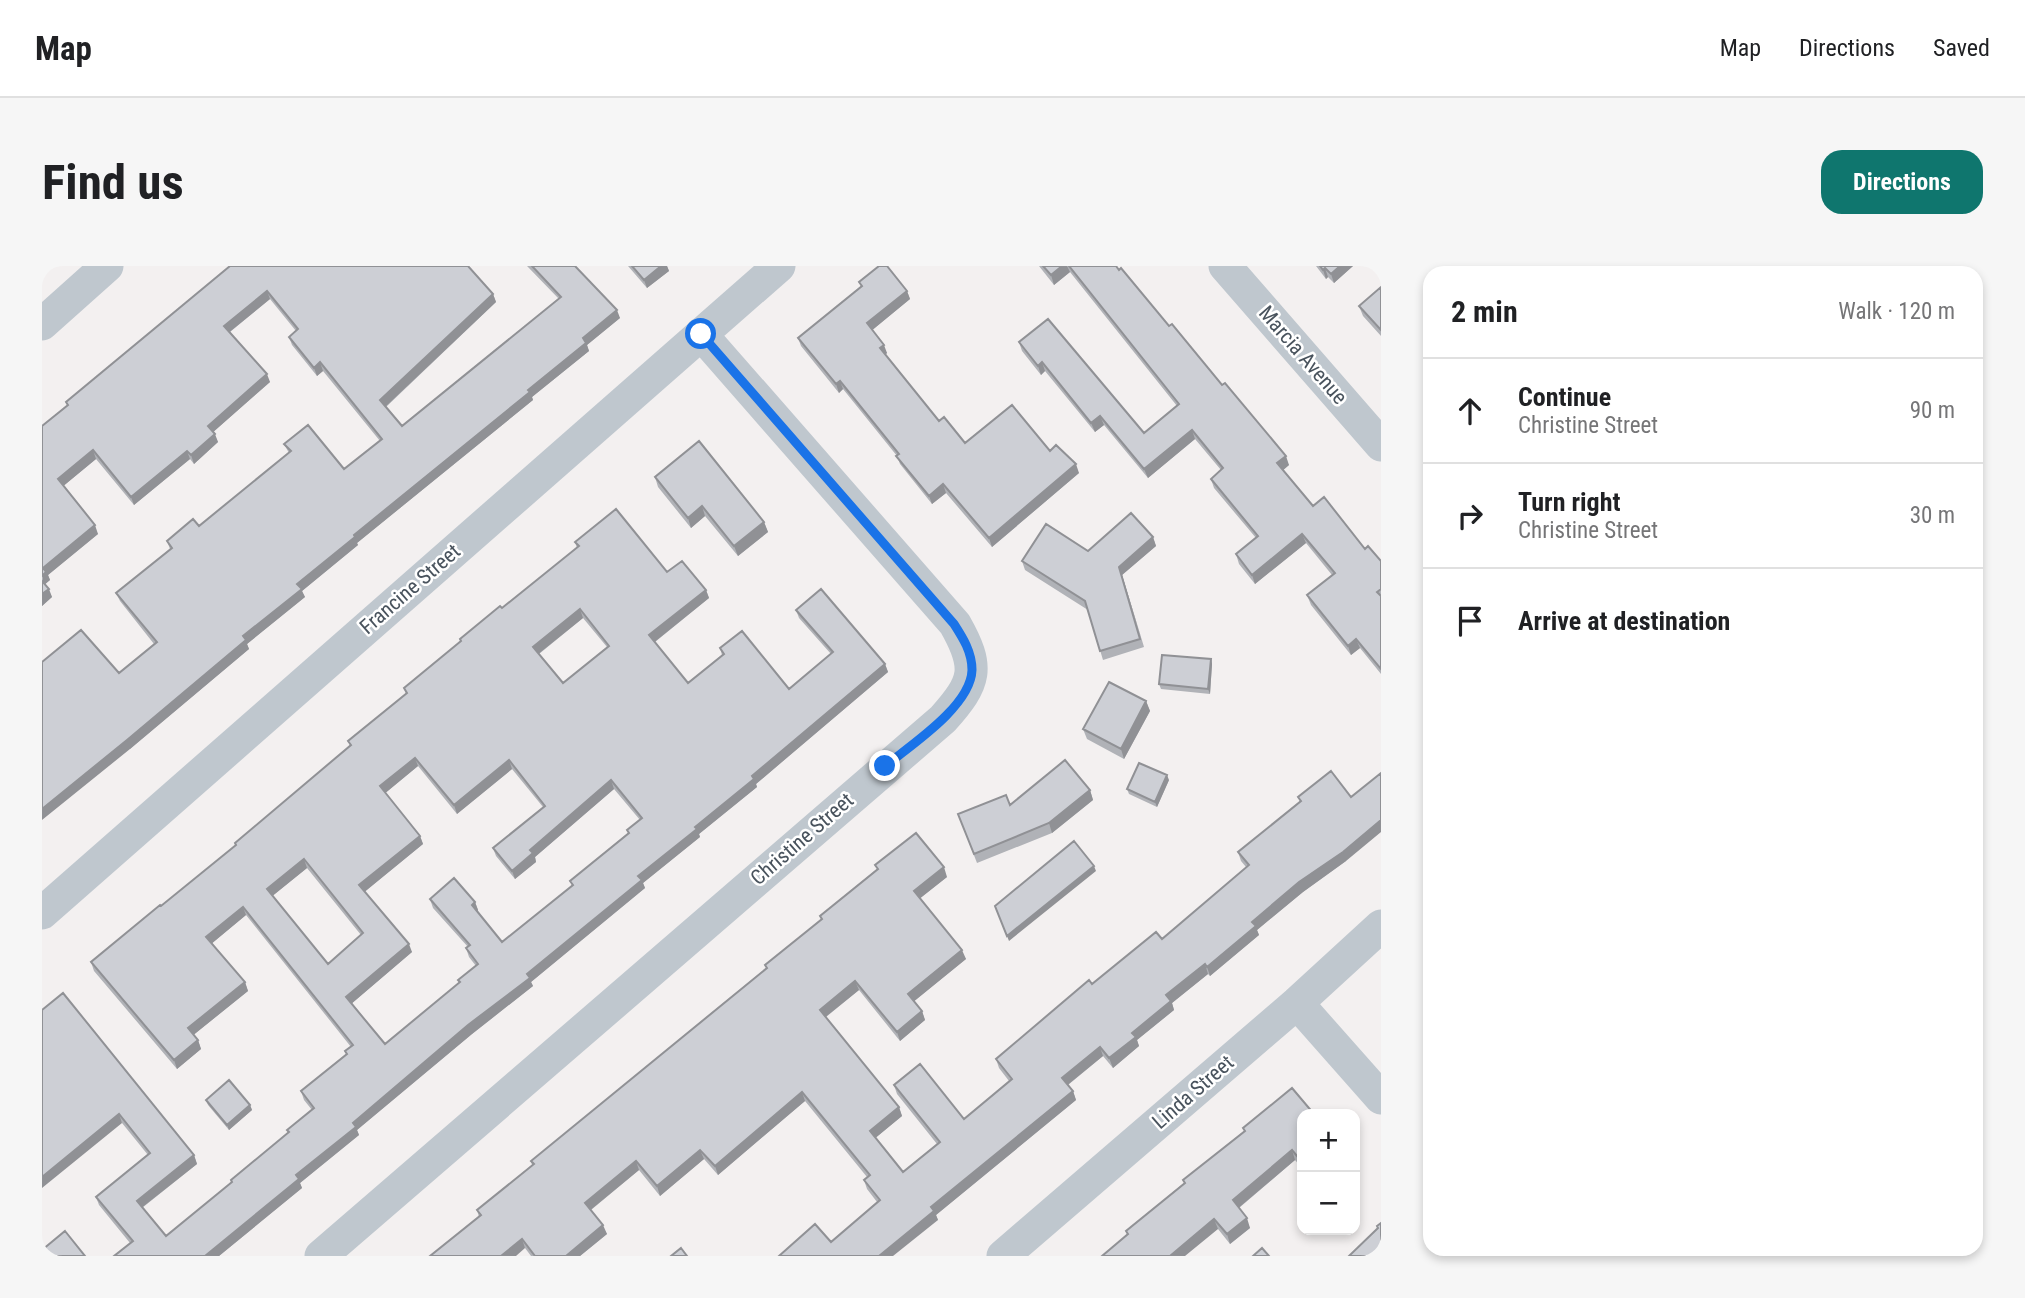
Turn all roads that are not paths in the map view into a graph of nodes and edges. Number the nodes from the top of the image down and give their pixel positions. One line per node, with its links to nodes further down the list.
1 (107, 266): 4 (street)
2 (779, 266): 5 (street, Francine Street)
3 (1225, 266): 6 (street, Marcia Avenue)
4 (42, 324)
5 (701, 334): 7 (street, Francine Street); 11 (street, Christine Street)
6 (1381, 445)
7 (42, 913)
8 (1381, 926): 9 (street, Linda Street)
9 (1297, 1003): 10 (street); 12 (street, Linda Street)
10 (1381, 1098)
11 (321, 1256)
12 (1003, 1256)

